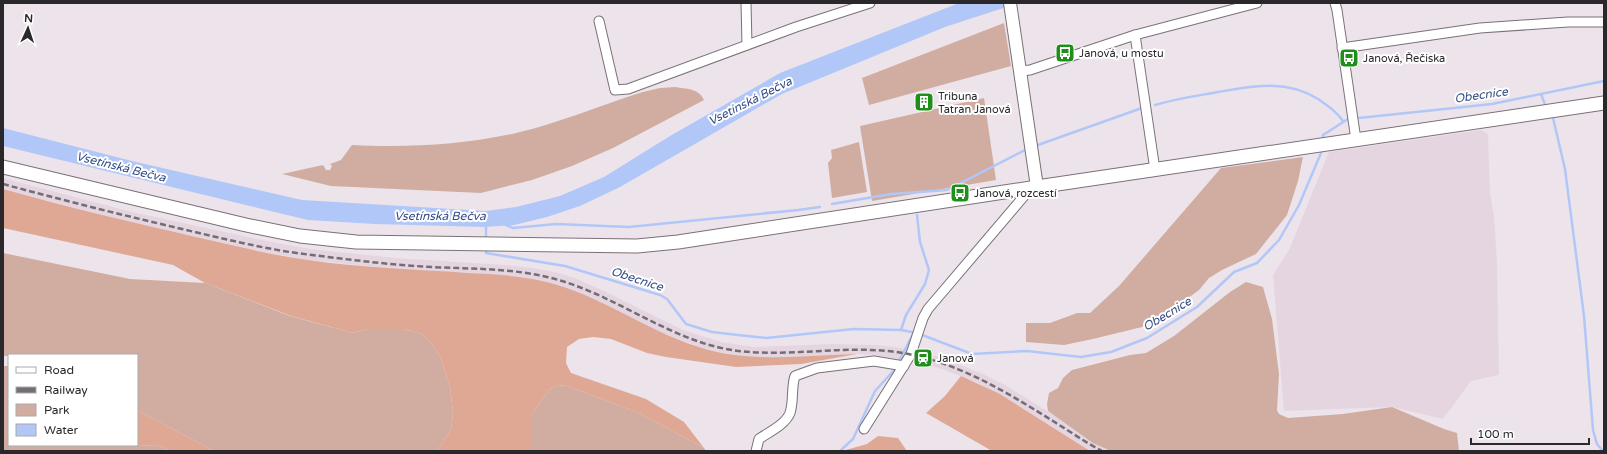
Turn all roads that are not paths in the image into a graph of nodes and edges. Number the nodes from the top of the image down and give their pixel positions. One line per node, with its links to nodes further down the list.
1 (746, 3): 9 (street)
2 (870, 3): 9 (street)
3 (1010, 3): 11 (street)
4 (1257, 3): 8 (street)
5 (1334, 3): 10 (street)
6 (599, 21): 9 (street)
7 (1604, 22): 10 (street)
8 (1135, 35): 11 (street); 15 (street)
9 (747, 45)
10 (1342, 48): 13 (street)
11 (1020, 68): 16 (street)
12 (1604, 103): 13 (main road)
13 (1356, 140): 15 (main road)
14 (3, 166): 16 (main road)
15 (1156, 170): 16 (main road)
16 (1032, 187): 17 (street)
17 (904, 366): 18 (street); 19 (street)
18 (864, 429)
19 (756, 451)

